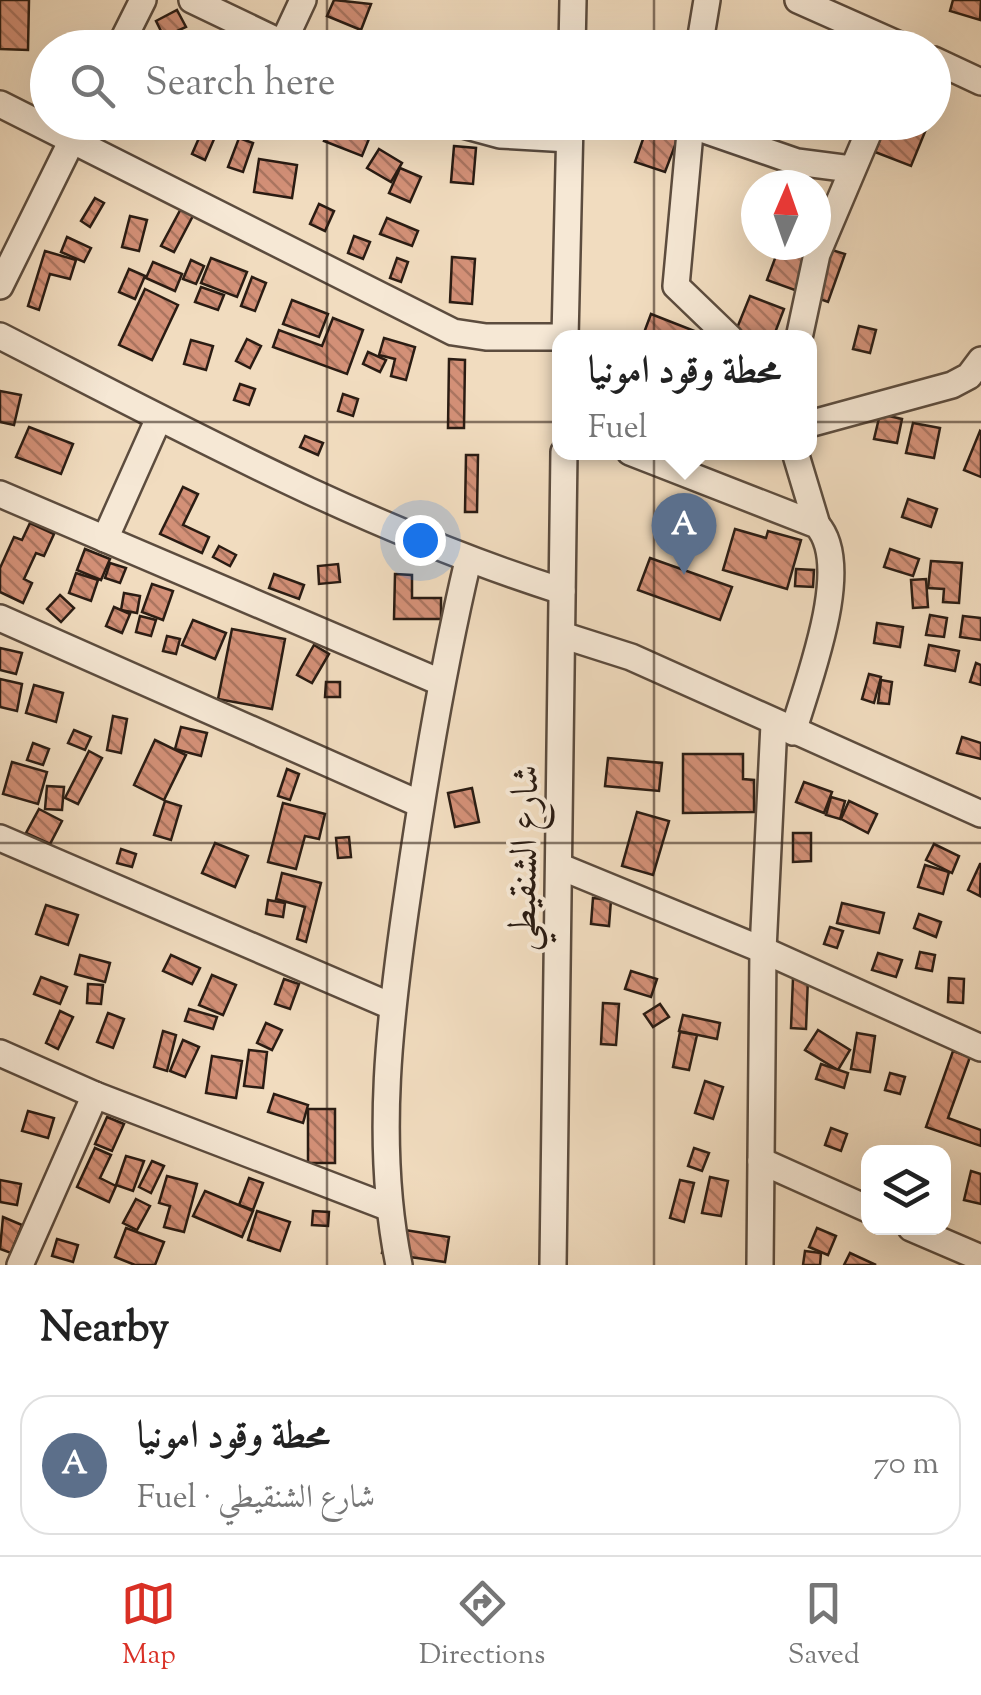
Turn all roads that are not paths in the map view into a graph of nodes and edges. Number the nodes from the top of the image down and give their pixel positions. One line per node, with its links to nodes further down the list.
1 (142, 0): 7 (street)
2 (192, 0): 8 (street)
3 (303, 0): 9 (street)
4 (573, 0): 10 (street)
5 (707, 0): 11 (street)
6 (798, 0): 12 (street)
7 (128, 30)
8 (256, 30)
9 (293, 30)
10 (572, 30)
11 (702, 30)
12 (866, 30)
13 (951, 68): 14 (street)
14 (981, 82)
15 (0, 104): 16 (street)
16 (30, 115)
17 (73, 140): 24 (street)
18 (94, 140): 29 (street)
19 (570, 140): 25 (street)
20 (690, 140): 26 (street)
21 (737, 140): 23 (street)
22 (865, 140): 23 (street)
23 (851, 169): 27 (street)
24 (0, 286)
25 (565, 330)
26 (722, 330)
27 (801, 330)
28 (0, 336): 31 (street)
29 (552, 337)
30 (981, 360): 32 (street)
31 (160, 418): 38 (street); 39 (street)
32 (817, 422)
33 (564, 460): 40 (street, شارع الشنقيطي)
34 (650, 460): 37 (street)
35 (798, 460): 37 (street)
36 (0, 494): 38 (street)
37 (817, 526): 44 (street)
38 (105, 539): 43 (street)
39 (468, 561): 40 (street); 43 (street)
40 (562, 591): 42 (street, شارع الشنقيطي)
41 (0, 618): 45 (street)
42 (562, 634): 44 (street); 48 (street, شارع الشنقيطي)
43 (440, 682): 45 (street)
44 (783, 728): 46 (street); 49 (street)
45 (420, 804): 50 (street)
46 (981, 814)
47 (0, 838): 50 (street)
48 (561, 867): 49 (street); 61 (street, شارع الشنقيطي)
49 (763, 950): 51 (street); 54 (street)
50 (392, 1006): 56 (street)
51 (981, 1048)
52 (0, 1053): 53 (street)
53 (95, 1096): 56 (street); 59 (street)
54 (761, 1161): 55 (street); 62 (street)
55 (861, 1205)
56 (387, 1206): 60 (street)
57 (927, 1235): 58 (street)
58 (981, 1258)
59 (20, 1265)
60 (399, 1265)
61 (554, 1265)
62 (760, 1265)

